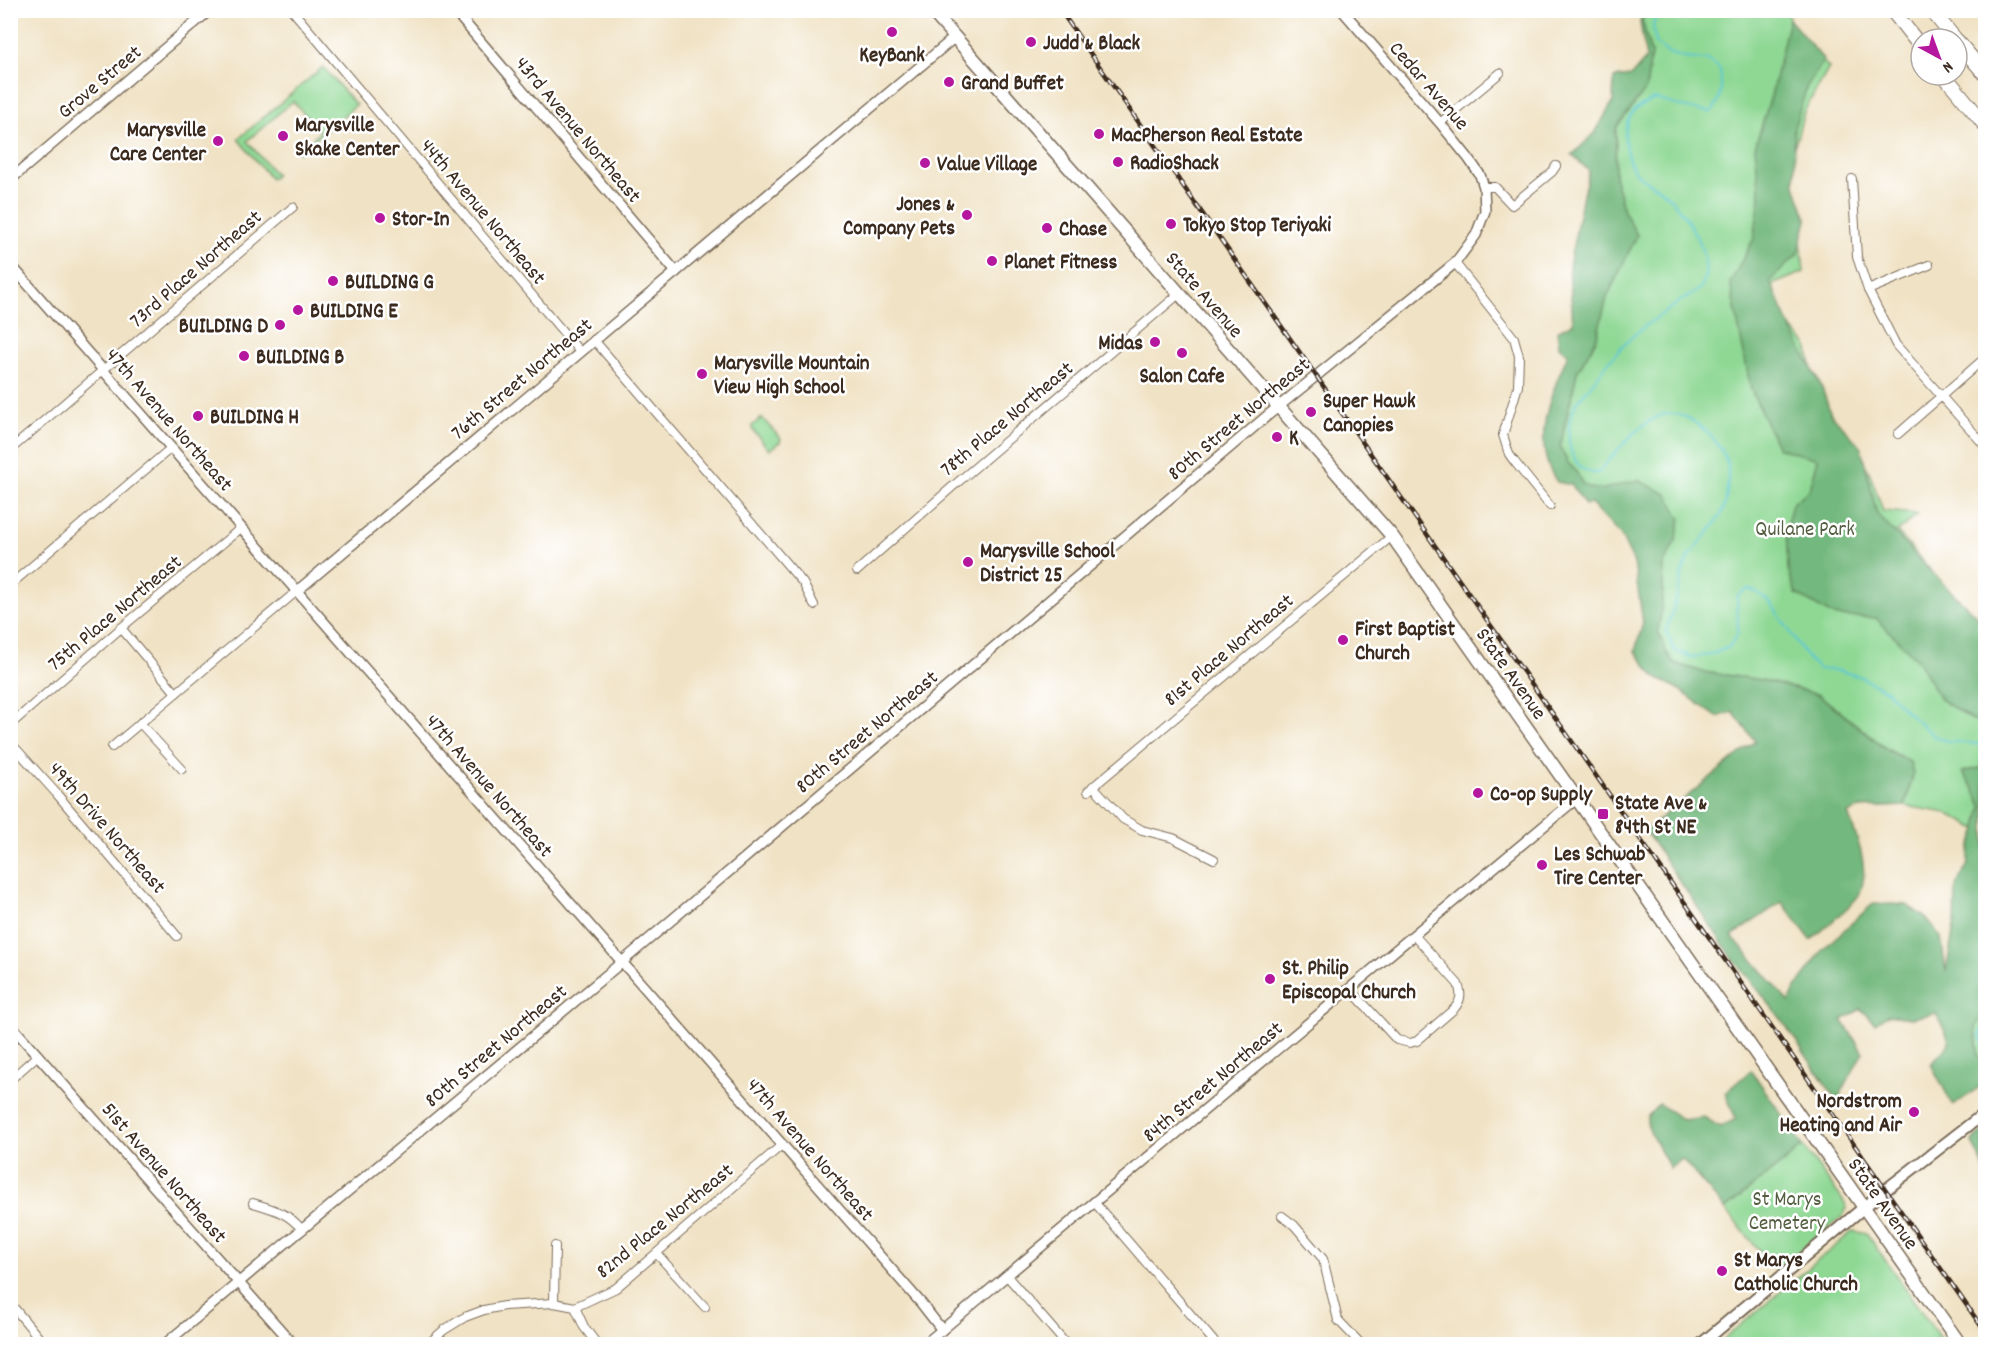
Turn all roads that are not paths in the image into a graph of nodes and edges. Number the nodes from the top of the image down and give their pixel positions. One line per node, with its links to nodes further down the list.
1 (210, 10): 19 (street, Grove Street)
2 (292, 10): 29 (street, 44th Avenue Northeast)
3 (454, 10): 25 (street, 43rd Avenue Northeast)
4 (931, 10): 10 (main road, State Avenue)
5 (1342, 10): 15 (street, Cedar Avenue)
6 (1892, 10): 9 (highway)
7 (1931, 10): 8 (highway)
8 (1945, 27)
9 (1909, 32)
10 (954, 37): 25 (street, 76th Street Northeast); 27 (main road, State Avenue)
11 (1969, 55): 13 (highway)
12 (1500, 73): 15 (street)
13 (1986, 75)
14 (1954, 87): 16 (highway)
15 (1440, 123): 20 (street, Cedar Avenue)
16 (1986, 126)
17 (1556, 166): 20 (street)
18 (1852, 179): 26 (street)
19 (10, 180)
20 (1484, 187): 22 (street, 80th Street Northeast)
21 (293, 207): 31 (street, 73rd Place Northeast)
22 (1455, 263): 33 (street, 80th Street Northeast); 38 (street)
23 (10, 264): 31 (street, 47th Avenue Northeast)
24 (1929, 265): 26 (street)
25 (676, 272): 28 (street, 76th Street Northeast)
26 (1868, 290): 32 (street)
27 (1179, 294): 33 (main road, State Avenue); 41 (street, 78th Place Northeast)
28 (594, 340): 29 (street, 76th Street Northeast); 44 (street)
29 (580, 352): 43 (street, 76th Street Northeast)
30 (1986, 357): 32 (street)
31 (103, 370): 36 (street, 47th Avenue Northeast); 37 (street, 73rd Place Northeast)
32 (1940, 397): 34 (street); 35 (street)
33 (1278, 407): 40 (main road, State Avenue); 56 (street, 80th Street Northeast)
34 (1898, 434)
35 (1986, 447)
36 (171, 448): 39 (street, 47th Avenue Northeast); 42 (street)
37 (10, 450)
38 (1550, 506)
39 (241, 528): 43 (street, 47th Avenue Northeast); 45 (street, 75th Place Northeast)
40 (1392, 536): 52 (main road, State Avenue); 53 (street, 81st Place Northeast)
41 (857, 571)
42 (10, 585)
43 (297, 591): 46 (street, 76th Street Northeast); 56 (street, 47th Avenue Northeast)
44 (814, 605)
45 (121, 628): 46 (street); 48 (street, 75th Place Northeast)
46 (176, 693): 47 (street, 76th Street Northeast)
47 (140, 723): 50 (street, 76th Street Northeast); 51 (street)
48 (10, 725)
49 (10, 742): 55 (street, 49th Drive Northeast)
50 (111, 747)
51 (182, 769)
52 (1576, 799): 54 (street, 84th Street Northeast); 65 (main road, State Avenue)
53 (1214, 859)
54 (1414, 935): 57 (street, 84th Street Northeast); 57 (street)
55 (177, 936)
56 (622, 962): 62 (street, 47th Avenue Northeast); 67 (street, 80th Street Northeast)
57 (1350, 989): 64 (street, 84th Street Northeast)
58 (10, 1024): 59 (street, 51st Avenue Northeast)
59 (38, 1055): 60 (street); 71 (street, 51st Avenue Northeast)
60 (10, 1080)
61 (1983, 1114): 65 (main road)
62 (783, 1144): 69 (street, 82nd Place Northeast); 76 (street, 47th Avenue Northeast)
63 (253, 1203): 67 (street)
64 (1095, 1203): 70 (street, 84th Street Northeast); 84 (street)
65 (1864, 1208): 86 (main road); 87 (main road, State Avenue)
66 (1282, 1216): 85 (street)
67 (302, 1230): 71 (street, 80th Street Northeast)
68 (555, 1246): 73 (street)
69 (657, 1254): 74 (street, 82nd Place Northeast); 75 (street)
70 (1007, 1276): 76 (street, 84th Street Northeast); 83 (street)
71 (239, 1283): 78 (street, 80th Street Northeast); 79 (street, 51st Avenue Northeast)
72 (10, 1303): 77 (street)
73 (554, 1304): 74 (street); 80 (street)
74 (575, 1307): 81 (street)
75 (705, 1307)
76 (942, 1330): 82 (street, 84th Street Northeast)
77 (44, 1344)
78 (165, 1344)
79 (293, 1344)
80 (428, 1344)
81 (597, 1344)
82 (925, 1344)
83 (1066, 1344)
84 (1216, 1344)
85 (1361, 1344)
86 (1701, 1344)
87 (1960, 1344)

